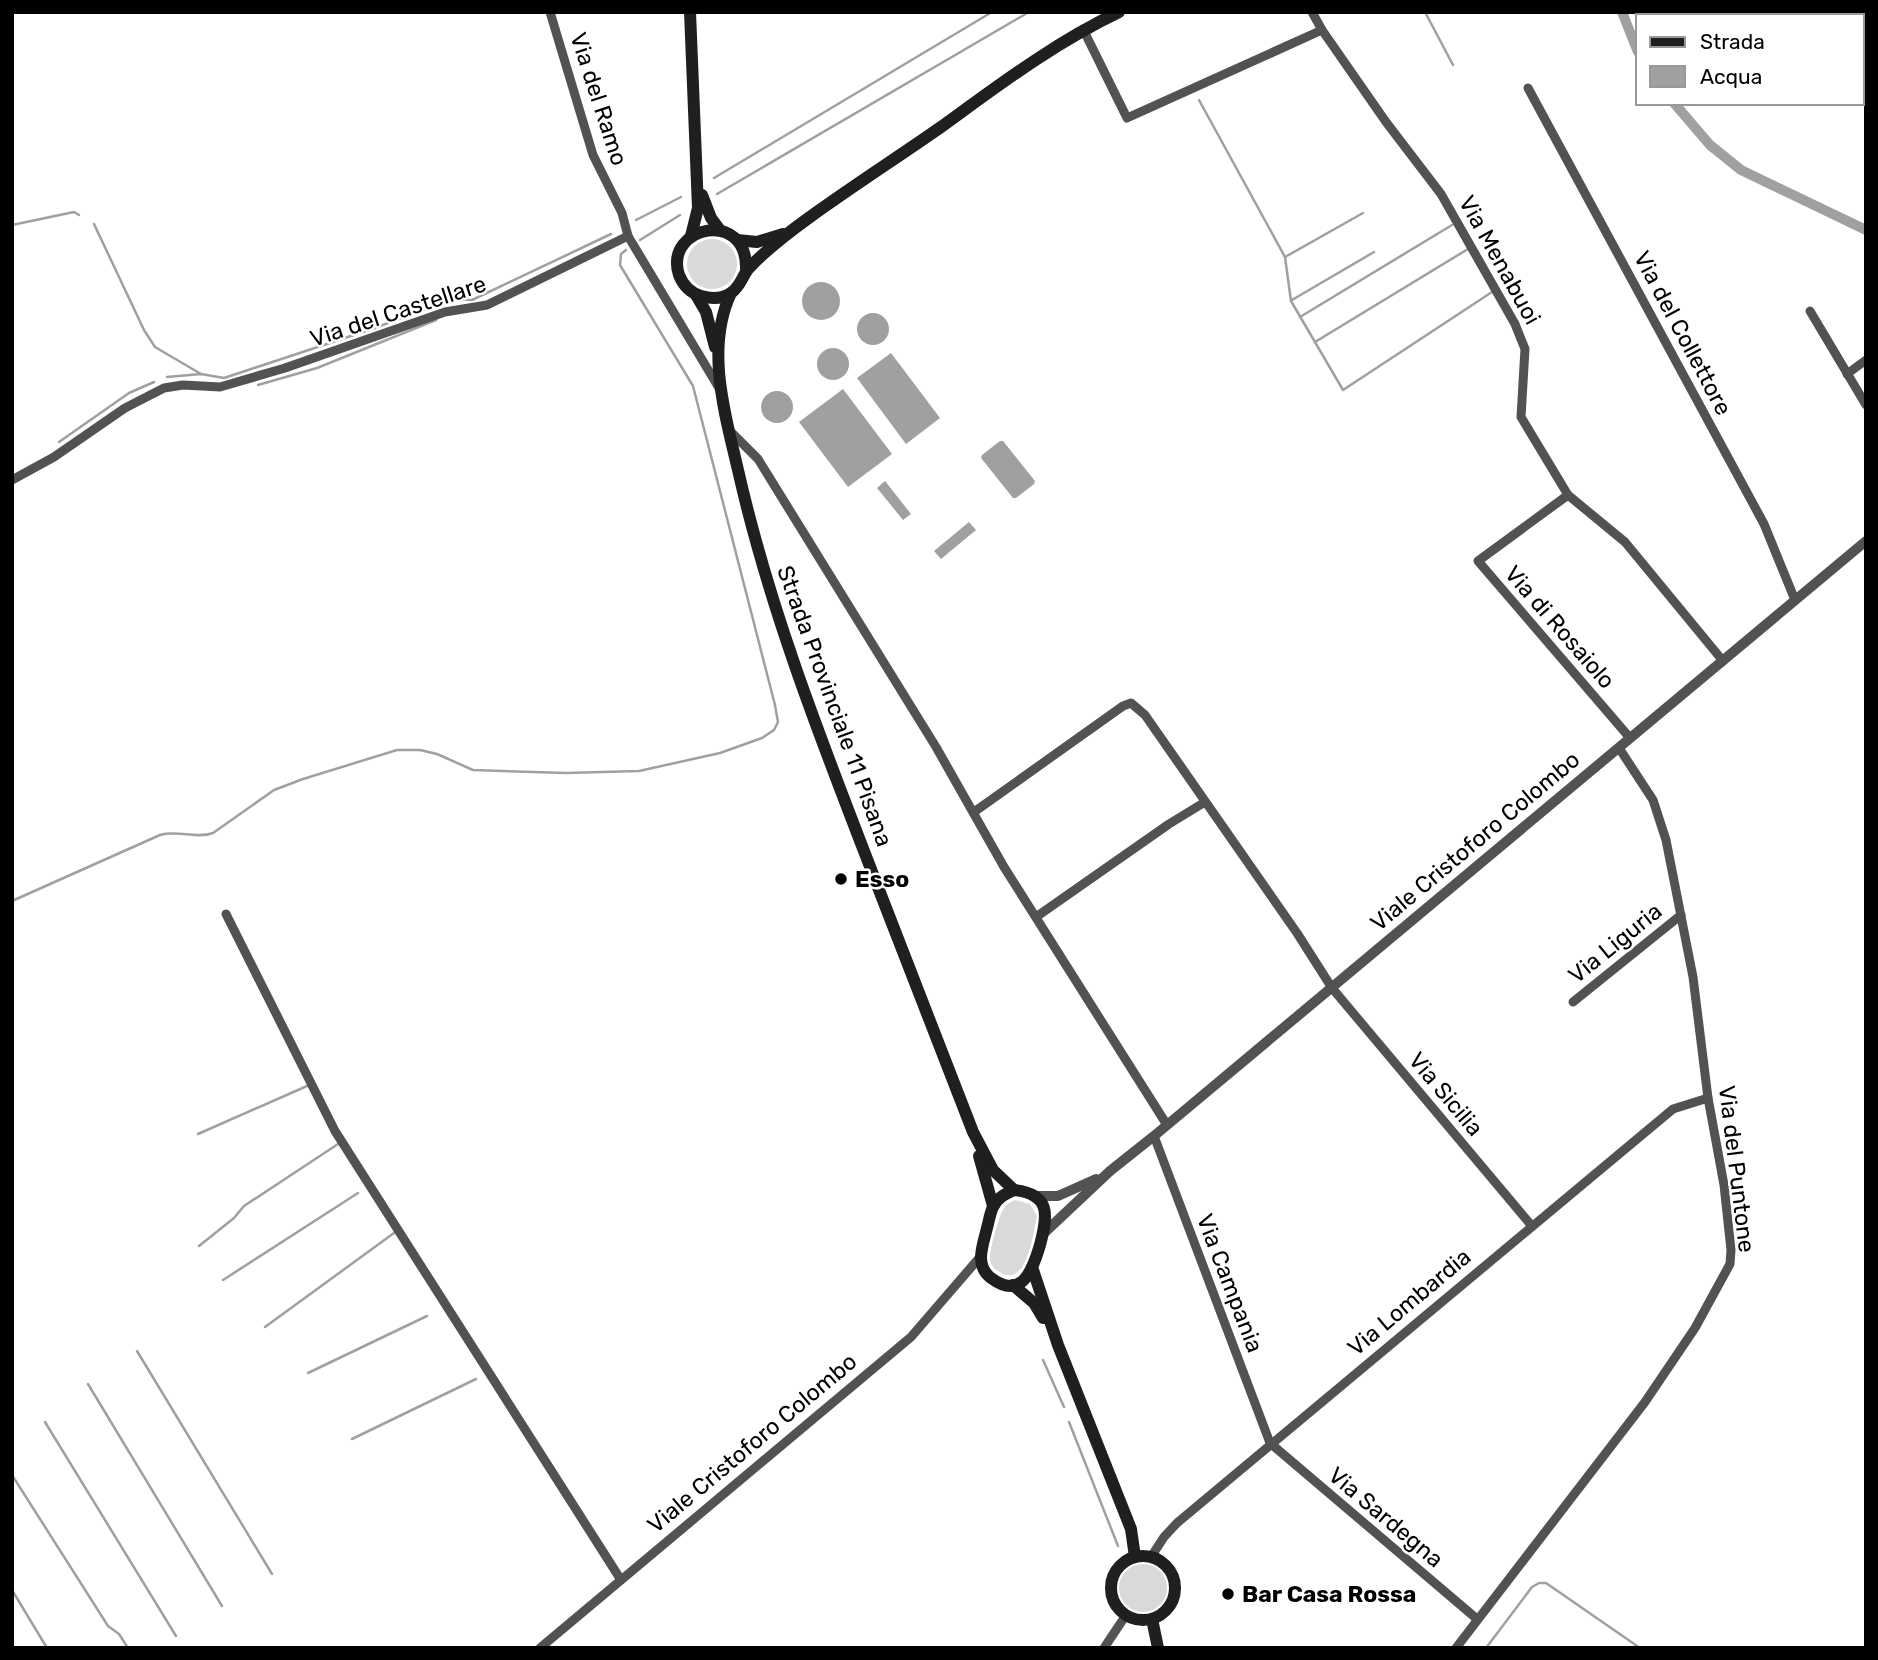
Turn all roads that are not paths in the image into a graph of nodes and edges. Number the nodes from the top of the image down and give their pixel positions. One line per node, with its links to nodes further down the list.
1 (550, 12): 11 (street, Via del Ramo)
2 (690, 12): 8 (main road)
3 (1119, 12): 5 (main road)
4 (1312, 12): 6 (street, Via Menabuoi)
5 (1083, 29): 6 (street); 10 (main road)
6 (1322, 30): 25 (street, Via Menabuoi)
7 (1528, 88): 27 (street, Via del Collettore)
8 (698, 177): 9 (main road); 12 (main road)
9 (720, 230): 12 (main road); 13 (main road)
10 (790, 232): 13 (main road); 14 (main road)
11 (628, 236): 21 (street); 24 (street, Via del Castellare)
12 (691, 236): 16 (main road)
13 (737, 240): 14 (main road)
14 (746, 271): 15 (main road)
15 (731, 293): 16 (main road); 19 (main road, Strada Provinciale 11 Pisana)
16 (696, 295): 19 (main road, Strada Provinciale 11 Pisana)
17 (1810, 311): 20 (street)
18 (1866, 360): 20 (street)
19 (719, 365): 21 (main road, Strada Provinciale 11 Pisana)
20 (1847, 374): 22 (street)
21 (722, 393): 23 (main road, Strada Provinciale 11 Pisana)
22 (1866, 405)
23 (728, 429): 32 (street); 40 (main road, Strada Provinciale 11 Pisana)
24 (12, 480)
25 (1568, 495): 28 (street, Via Menabuoi); 29 (street, Via di Rosaiolo)
26 (1866, 541): 27 (street, Viale Cristoforo Colombo)
27 (1795, 600): 28 (street, Viale Cristoforo Colombo)
28 (1723, 661): 29 (street, Viale Cristoforo Colombo)
29 (1630, 738): 30 (street, Viale Cristoforo Colombo)
30 (1619, 748): 34 (street, Via del Puntone); 36 (street, Viale Cristoforo Colombo)
31 (1205, 802): 32 (street, Via Sicilia); 35 (street); 36 (street, Via Sicilia)
32 (974, 813): 35 (street)
33 (226, 914): 55 (street)
34 (1681, 915): 37 (street, Via Liguria); 38 (street, Via del Puntone)
35 (1036, 918): 39 (street)
36 (1332, 988): 39 (street, Viale Cristoforo Colombo); 46 (street, Via Sicilia)
37 (1573, 1002)
38 (1708, 1098): 46 (street, Via Lombardia); 58 (street, Via del Puntone)
39 (1167, 1125): 41 (street, Viale Cristoforo Colombo)
40 (973, 1132): 43 (main road, Strada Provinciale 11 Pisana); 45 (main road, Strada Provinciale 11 Pisana)
41 (1154, 1136): 42 (street, Viale Cristoforo Colombo); 52 (street, Via Campania)
42 (1110, 1171): 44 (street, Viale Cristoforo Colombo); 47 (street, Viale Cristoforo Colombo)
43 (1014, 1190): 44 (main road); 45 (main road)
44 (1036, 1196): 47 (main road)
45 (993, 1206): 48 (main road, Strada Provinciale 11 Pisana)
46 (1531, 1225): 52 (street, Via Lombardia)
47 (1043, 1234): 49 (main road)
48 (980, 1257): 50 (main road); 55 (street, Viale Cristoforo Colombo)
49 (1033, 1270): 50 (main road); 51 (main road)
50 (1013, 1285): 51 (main road)
51 (1058, 1345): 53 (main road)
52 (1270, 1443): 54 (street, Via Lombardia); 58 (street, Via Sardegna)
53 (1135, 1557): 54 (main road); 56 (main road)
54 (1151, 1557): 57 (main road)
55 (621, 1580): 59 (street, Viale Cristoforo Colombo)
56 (1126, 1615): 57 (main road); 60 (street)
57 (1152, 1619): 61 (main road)
58 (1477, 1619): 62 (street, Via del Puntone)
59 (540, 1648)
60 (1104, 1648)
61 (1158, 1648)
62 (1456, 1648)

